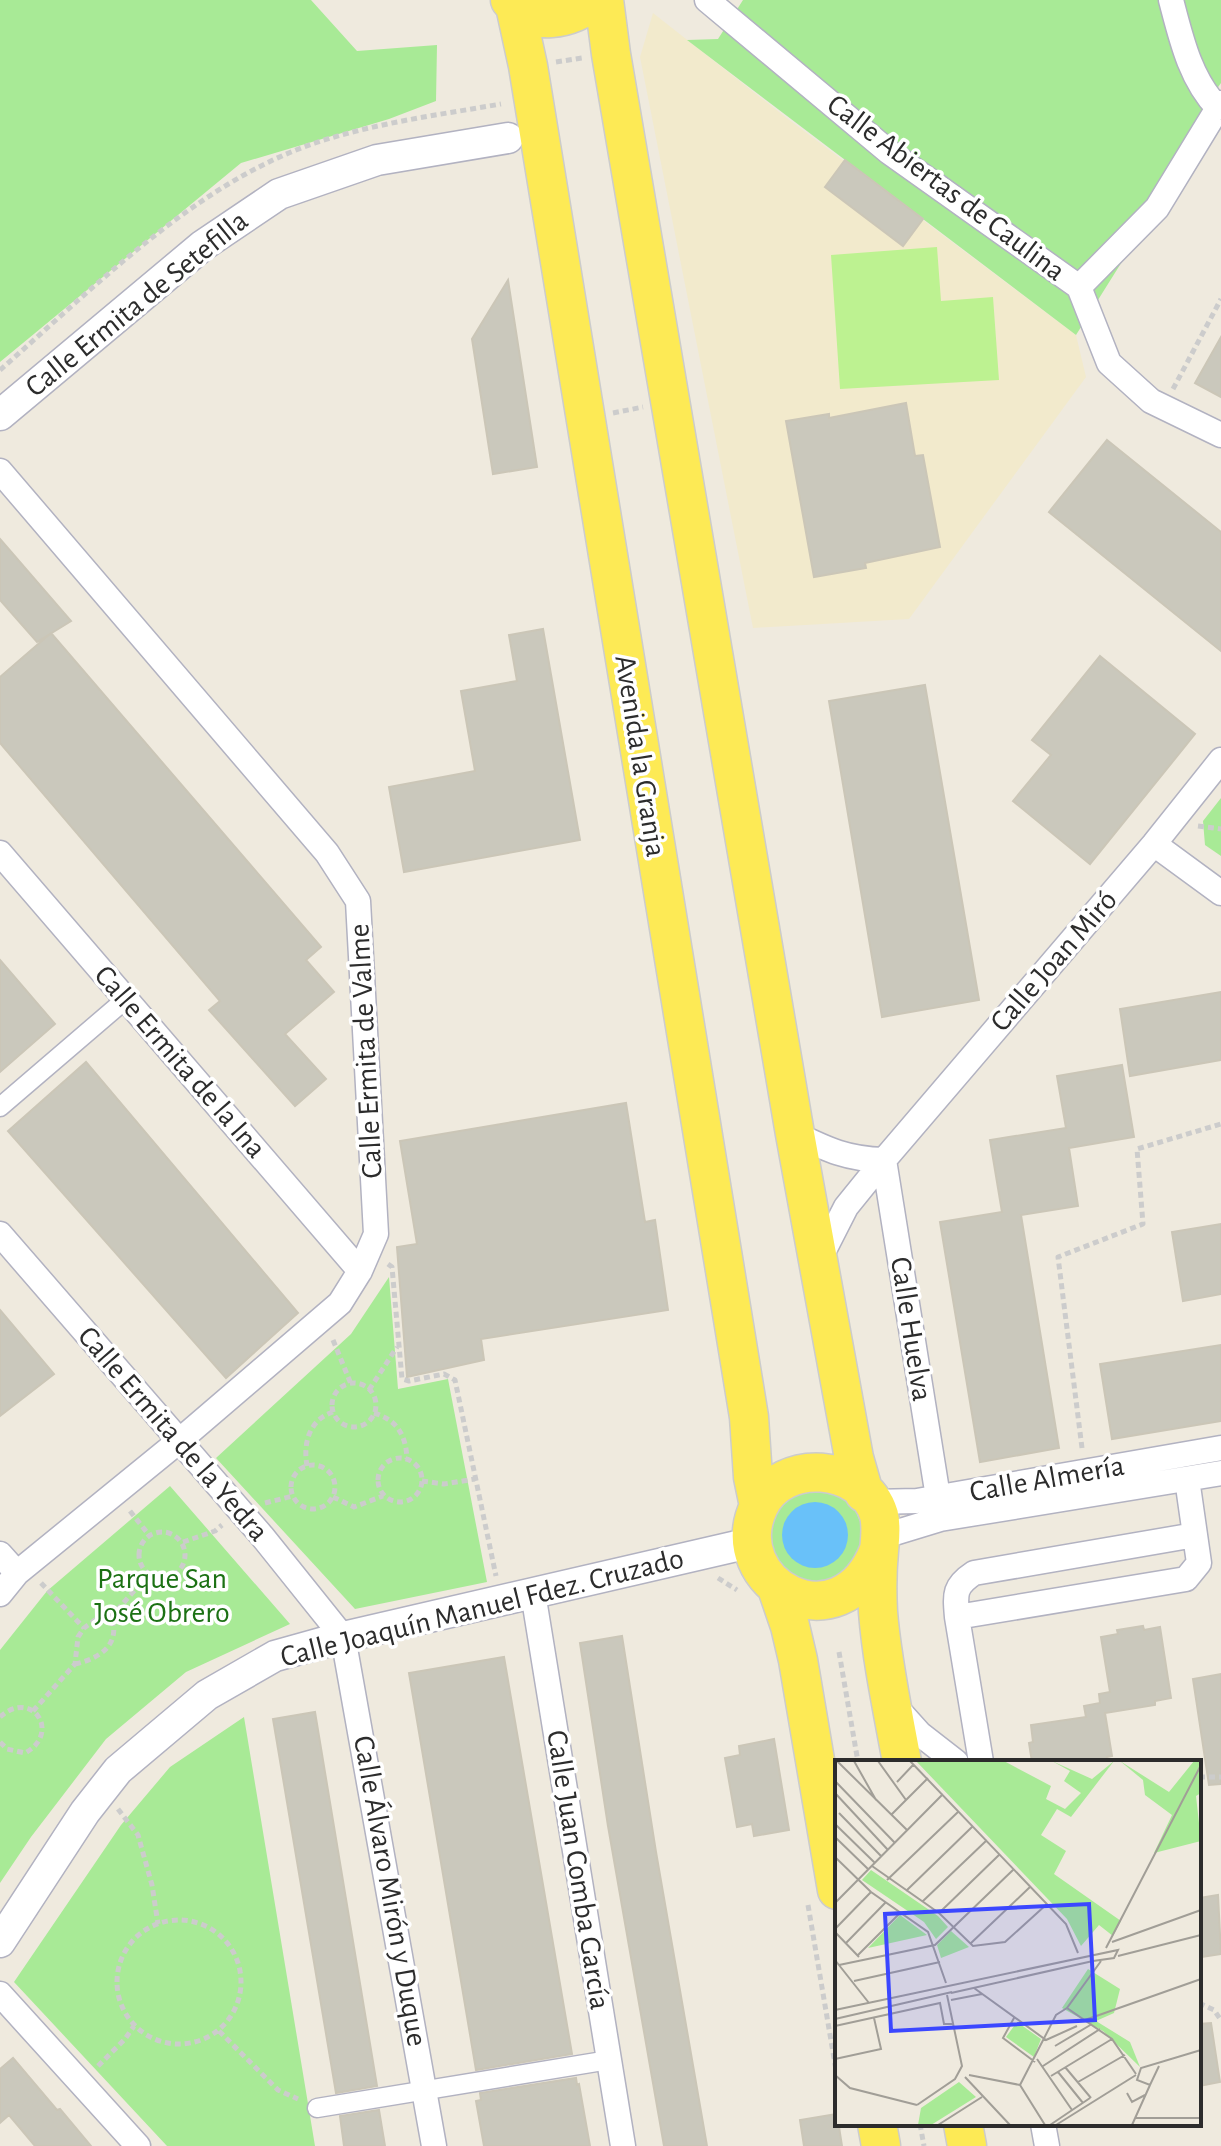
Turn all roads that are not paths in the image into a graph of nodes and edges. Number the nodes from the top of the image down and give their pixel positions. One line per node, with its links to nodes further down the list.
1 (594, 0): 5 (main road)
2 (604, 0): 20 (main road)
3 (707, 0): 10 (street, Calle Abiertas de Caulina)
4 (1171, 0): 7 (street)
5 (513, 3): 6 (main road, Avenida la Granja)
6 (530, 83): 8 (street); 9 (main road, Avenida la Granja)
7 (1220, 106): 10 (street, Calle Abiertas de Caulina)
8 (508, 138): 9 (street); 11 (street, Calle Ermita de Setefilla)
9 (543, 164): 31 (main road, Avenida la Granja)
10 (1079, 287): 12 (street)
11 (0, 415)
12 (1221, 435)
13 (0, 471): 24 (street, Calle Ermita de Valme)
14 (1221, 760): 15 (street, Calle Joan Miró)
15 (1154, 844): 17 (street); 21 (street, Calle Joan Miró)
16 (0, 853): 18 (street, Calle Ermita de la Ina)
17 (1221, 893)
18 (126, 999): 19 (street); 24 (street, Calle Ermita de la Ina)
19 (0, 1107)
20 (795, 1134): 21 (street); 23 (main road)
21 (884, 1160): 23 (street, Calle Joan Miró); 29 (street, Calle Huelva)
22 (0, 1234): 25 (street, Calle Ermita de la Yedra)
23 (819, 1260): 30 (main road)
24 (364, 1262): 25 (street, Calle Ermita de Valme)
25 (179, 1441): 34 (street, Calle Ermita de Valme); 39 (street, Calle Ermita de la Yedra)
26 (1221, 1448): 29 (street, Calle Almería)
27 (1221, 1473): 28 (street, Calle Almería)
28 (1187, 1479): 30 (street, Calle Almería); 32 (street)
29 (938, 1497): 30 (street, Calle Almería)
30 (874, 1521): 31 (main road); 35 (main road); 40 (main road)
31 (756, 1524): 35 (main road, Avenida la Granja); 36 (street, Calle Joaquín Manuel Fdez. Cruzado)
32 (1195, 1535): 38 (street); 38 (street)
33 (0, 1554): 34 (street)
34 (21, 1570): 37 (street, Calle Ermita de Valme)
35 (777, 1588): 44 (main road, Avenida la Granja)
36 (533, 1593): 39 (street, Calle Joaquín Manuel Fdez. Cruzado); 47 (street, Calle Juan Comba García)
37 (0, 1594)
38 (957, 1617): 43 (street)
39 (343, 1637): 45 (street, Calle Joaquín Manuel Fdez. Cruzado); 48 (street, Calle Álvaro Mirón y Duque)
40 (892, 1703): 41 (main road); 42 (street)
41 (902, 1760)
42 (953, 1760)
43 (981, 1760)
44 (835, 1878)
45 (0, 1942)
46 (0, 1994): 53 (street)
47 (609, 2060): 48 (street); 55 (street, Calle Juan Comba García)
48 (426, 2091): 49 (street); 54 (street, Calle Álvaro Mirón y Duque)
49 (317, 2108)
50 (877, 2126): 56 (main road)
51 (963, 2126): 57 (main road)
52 (1043, 2126): 58 (street)
53 (138, 2146)
54 (434, 2146)
55 (623, 2146)
56 (881, 2146)
57 (967, 2146)
58 (1047, 2146)

